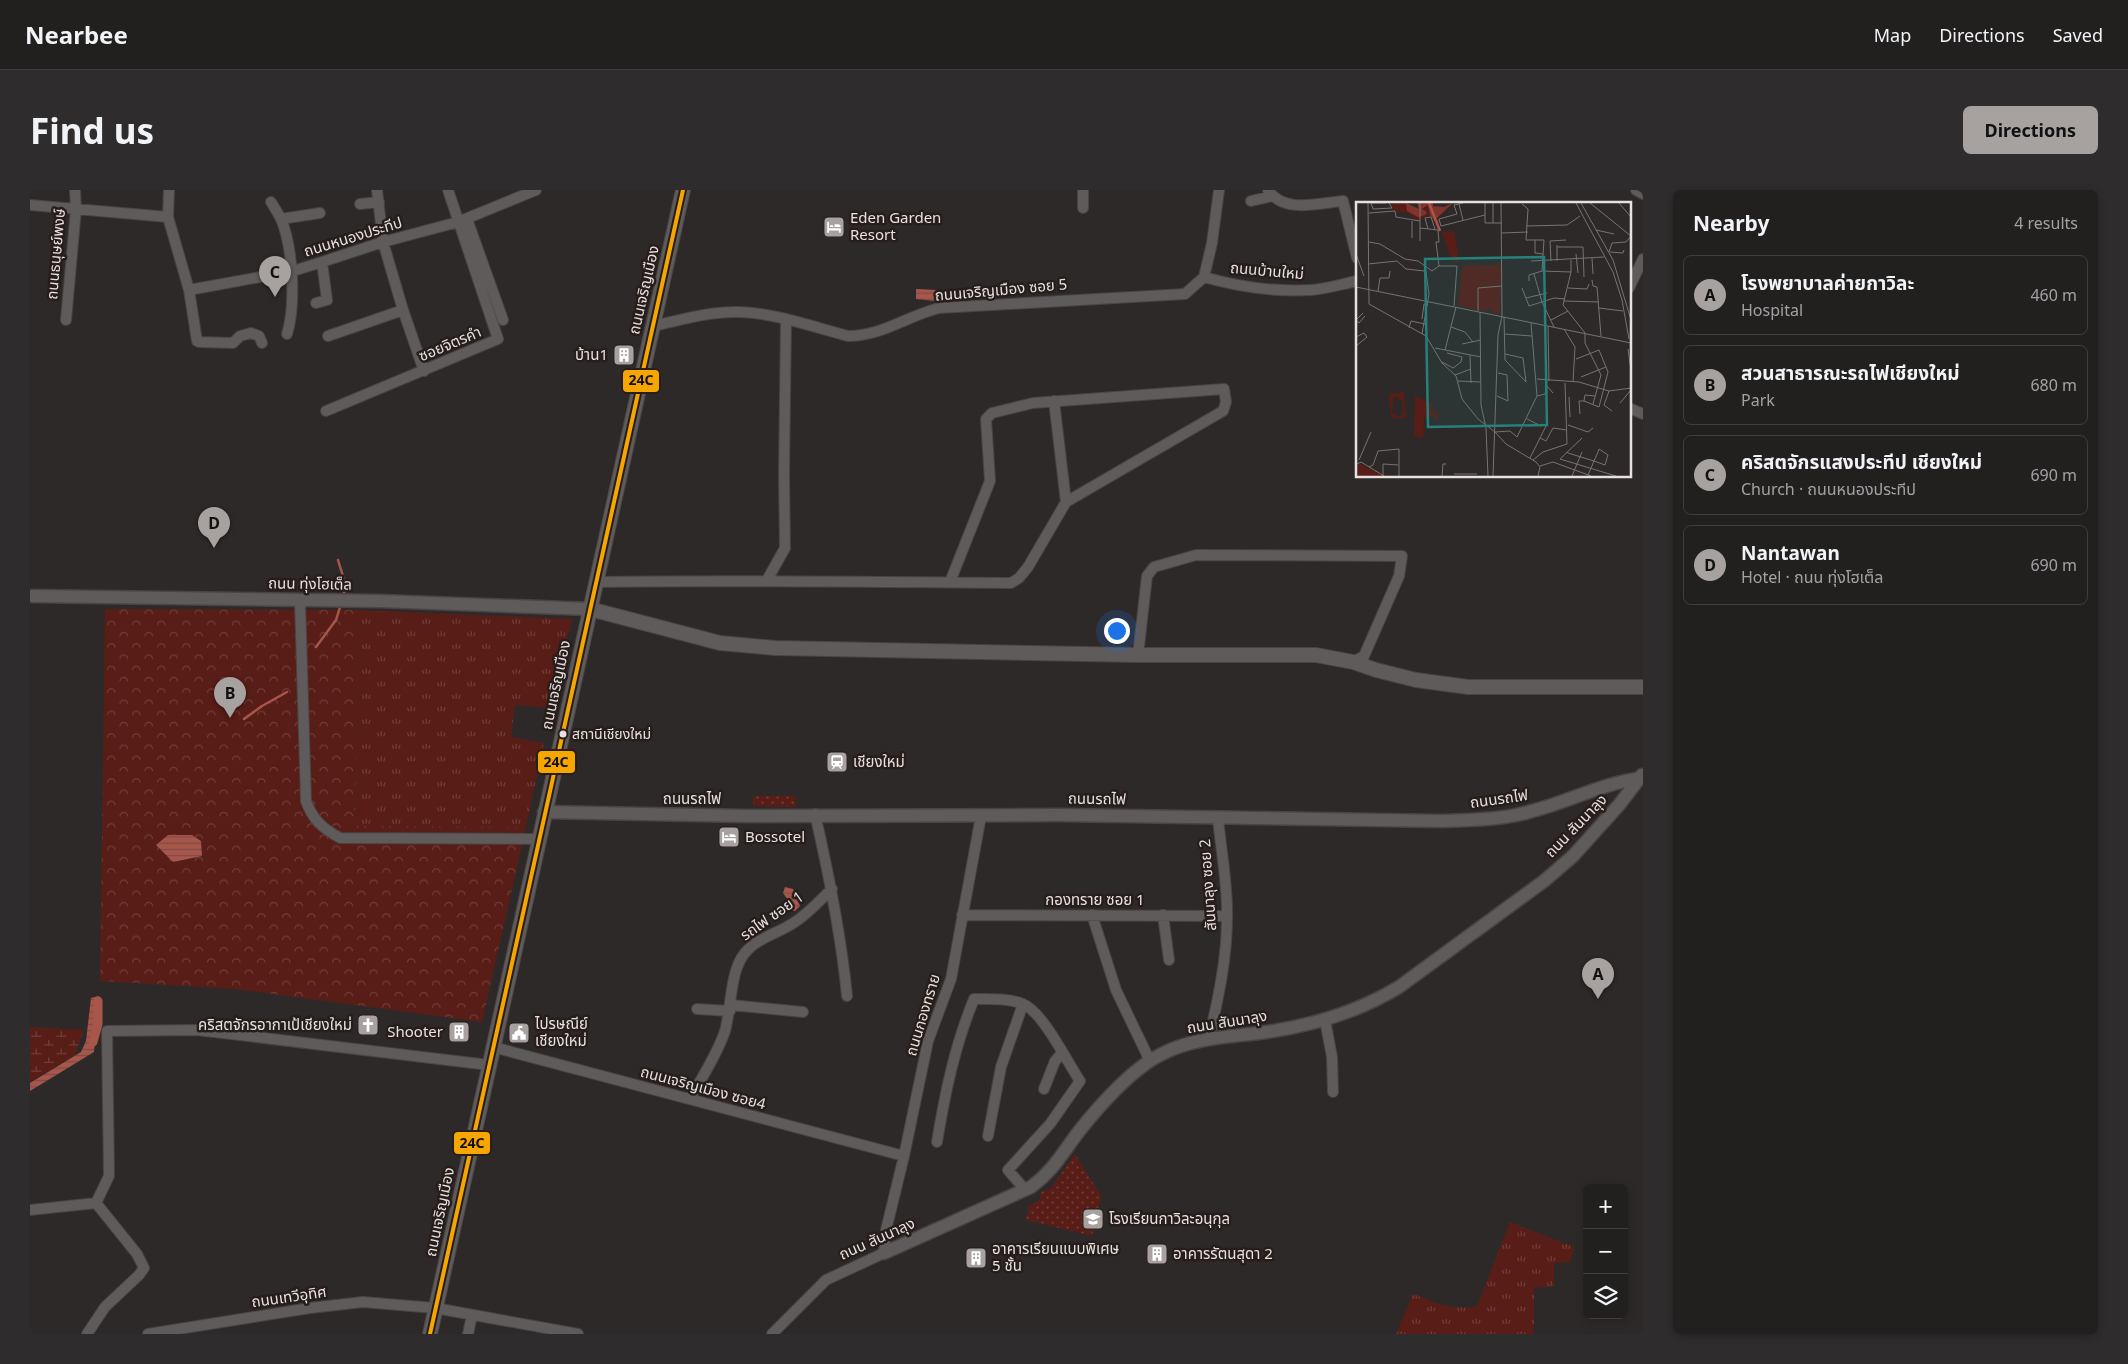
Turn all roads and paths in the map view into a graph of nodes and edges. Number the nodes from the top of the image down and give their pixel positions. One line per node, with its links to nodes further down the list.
1 (74, 190): 21 (street, ถนนธนุษย์พงษ์)
2 (169, 190): 23 (street)
3 (377, 190): 17 (street)
4 (448, 190): 25 (street)
5 (536, 190): 11 (street, ถนนหนองประทีป)
6 (683, 190): 40 (main road, ถนนเจริญเมือง)
7 (1083, 190): 20 (street)
8 (1219, 190): 31 (street)
9 (1344, 190): 15 (street)
10 (1636, 190): 13 (street)
11 (525, 192): 25 (street, ถนนหนองประทีป)
12 (1270, 193): 14 (street); 15 (street)
13 (1643, 194)
14 (1251, 201)
15 (1343, 201): 27 (street)
16 (271, 202): 24 (street)
17 (379, 202): 18 (street); 26 (street)
18 (360, 204)
19 (30, 205): 21 (street)
20 (1083, 208)
21 (76, 209): 23 (street); 37 (street, ถนนธนุษย์พงษ์)
22 (320, 213): 24 (street)
23 (168, 217): 34 (street)
24 (281, 219): 30 (street)
25 (463, 221): 26 (street, ถนนหนองประทีป); 38 (street); 44 (street, ซอยจิตรคำ)
26 (383, 242): 29 (street, ถนนหนองประทีป); 36 (street)
27 (1356, 254)
28 (1643, 259): 33 (street)
29 (322, 262): 30 (street, ถนนหนองประทีป); 35 (street)
30 (293, 270): 34 (street, ถนนหนองประทีป); 41 (street)
31 (1204, 277): 32 (street, ถนนบ้านใหม่); 39 (street, ถนนเจริญเมือง ซอย 5)
32 (1356, 281)
33 (1630, 286)
34 (189, 290): 43 (street)
35 (316, 303)
36 (403, 310): 42 (street); 44 (street)
37 (66, 320)
38 (503, 320)
39 (786, 320): 40 (street, ถนนเจริญเมือง ซอย 5); 50 (street)
40 (653, 326): 52 (main road, ถนนเจริญเมือง)
41 (287, 334)
42 (328, 336)
43 (262, 343)
44 (424, 371): 47 (street, ซอยจิตรคำ)
45 (1054, 402): 49 (street); 49 (street); 51 (street)
46 (1630, 408): 48 (street)
47 (326, 411)
48 (1643, 414)
49 (1066, 502): 51 (street)
50 (767, 580): 51 (street); 52 (street)
51 (950, 582)
52 (595, 584): 55 (main road, ถนนเจริญเมือง); 56 (main road)
53 (30, 596): 54 (street, ถนน ทุ่งโฮเต็ล)
54 (300, 601): 55 (street, ถนน ทุ่งโฮเต็ล); 66 (street)
55 (590, 609): 56 (main road); 57 (main road, ถนนเจริญเมือง)
56 (609, 615): 57 (main road); 58 (main road)
57 (584, 630): 62 (main road, ถนนเจริญเมือง)
58 (1138, 655): 59 (main road); 59 (street)
59 (1354, 662): 60 (main road)
60 (1643, 688)
61 (1642, 776): 65 (street, ถนนรถไฟ); 78 (street, ถนน สันนาลุง)
62 (544, 812): 63 (street, ถนนรถไฟ); 66 (main road, ถนนเจริญเมือง)
63 (815, 814): 64 (street, ถนนรถไฟ); 67 (street)
64 (982, 816): 65 (street, ถนนรถไฟ); 68 (street, ถนนกองทราย)
65 (1218, 818): 71 (street, สันนาลุง ซอย 2)
66 (539, 839): 80 (main road, ถนนเจริญเมือง)
67 (832, 889): 73 (street); 75 (street, รถไฟ ซอย 1)
68 (962, 915): 69 (street, กองทราย ซอย 1); 89 (street, ถนนกองทราย)
69 (1092, 915): 70 (street, กองทราย ซอย 1); 82 (street)
70 (1163, 915): 71 (street, กองทราย ซอย 1); 72 (street)
71 (1227, 916): 79 (street, สันนาลุง ซอย 2)
72 (1169, 960)
73 (847, 996)
74 (1023, 1004): 81 (street); 87 (street); 88 (street)
75 (730, 1008): 76 (street); 77 (street); 86 (street, รถไฟ ซอย 1)
76 (697, 1010)
77 (803, 1012)
78 (1325, 1020): 79 (street, ถนน สันนาลุง); 85 (street)
79 (1209, 1039): 82 (street, ถนน สันนาลุง)
80 (493, 1047): 83 (main road, ถนนเจริญเมือง); 86 (street, ถนนเจริญเมือง ซอย4)
81 (1062, 1053): 84 (street); 90 (street)
82 (1150, 1061): 90 (street, ถนน สันนาลุง)
83 (489, 1065): 91 (street); 94 (main road, ถนนเจริญเมือง)
84 (1044, 1089)
85 (1333, 1092)
86 (690, 1099): 89 (street, ถนนเจริญเมือง ซอย4)
87 (988, 1136)
88 (937, 1142)
89 (904, 1156): 93 (street, ถนนกองทราย)
90 (1023, 1191): 93 (street, ถนน สันนาลุง)
91 (96, 1203): 92 (street); 97 (street)
92 (30, 1210)
93 (884, 1253): 102 (street, ถนน สันนาลุง)
94 (435, 1308): 95 (street, ถนนเทวีอุทิศ); 96 (street, ถนนเทวีอุทิศ); 99 (main road, ถนนเจริญเมือง)
95 (472, 1315): 100 (street); 101 (street, ถนนเทวีอุทิศ)
96 (190, 1330): 98 (street, ถนนเทวีอุทิศ)
97 (87, 1334)
98 (148, 1334)
99 (430, 1334)
100 (468, 1334)
101 (576, 1334)
102 (772, 1334)

